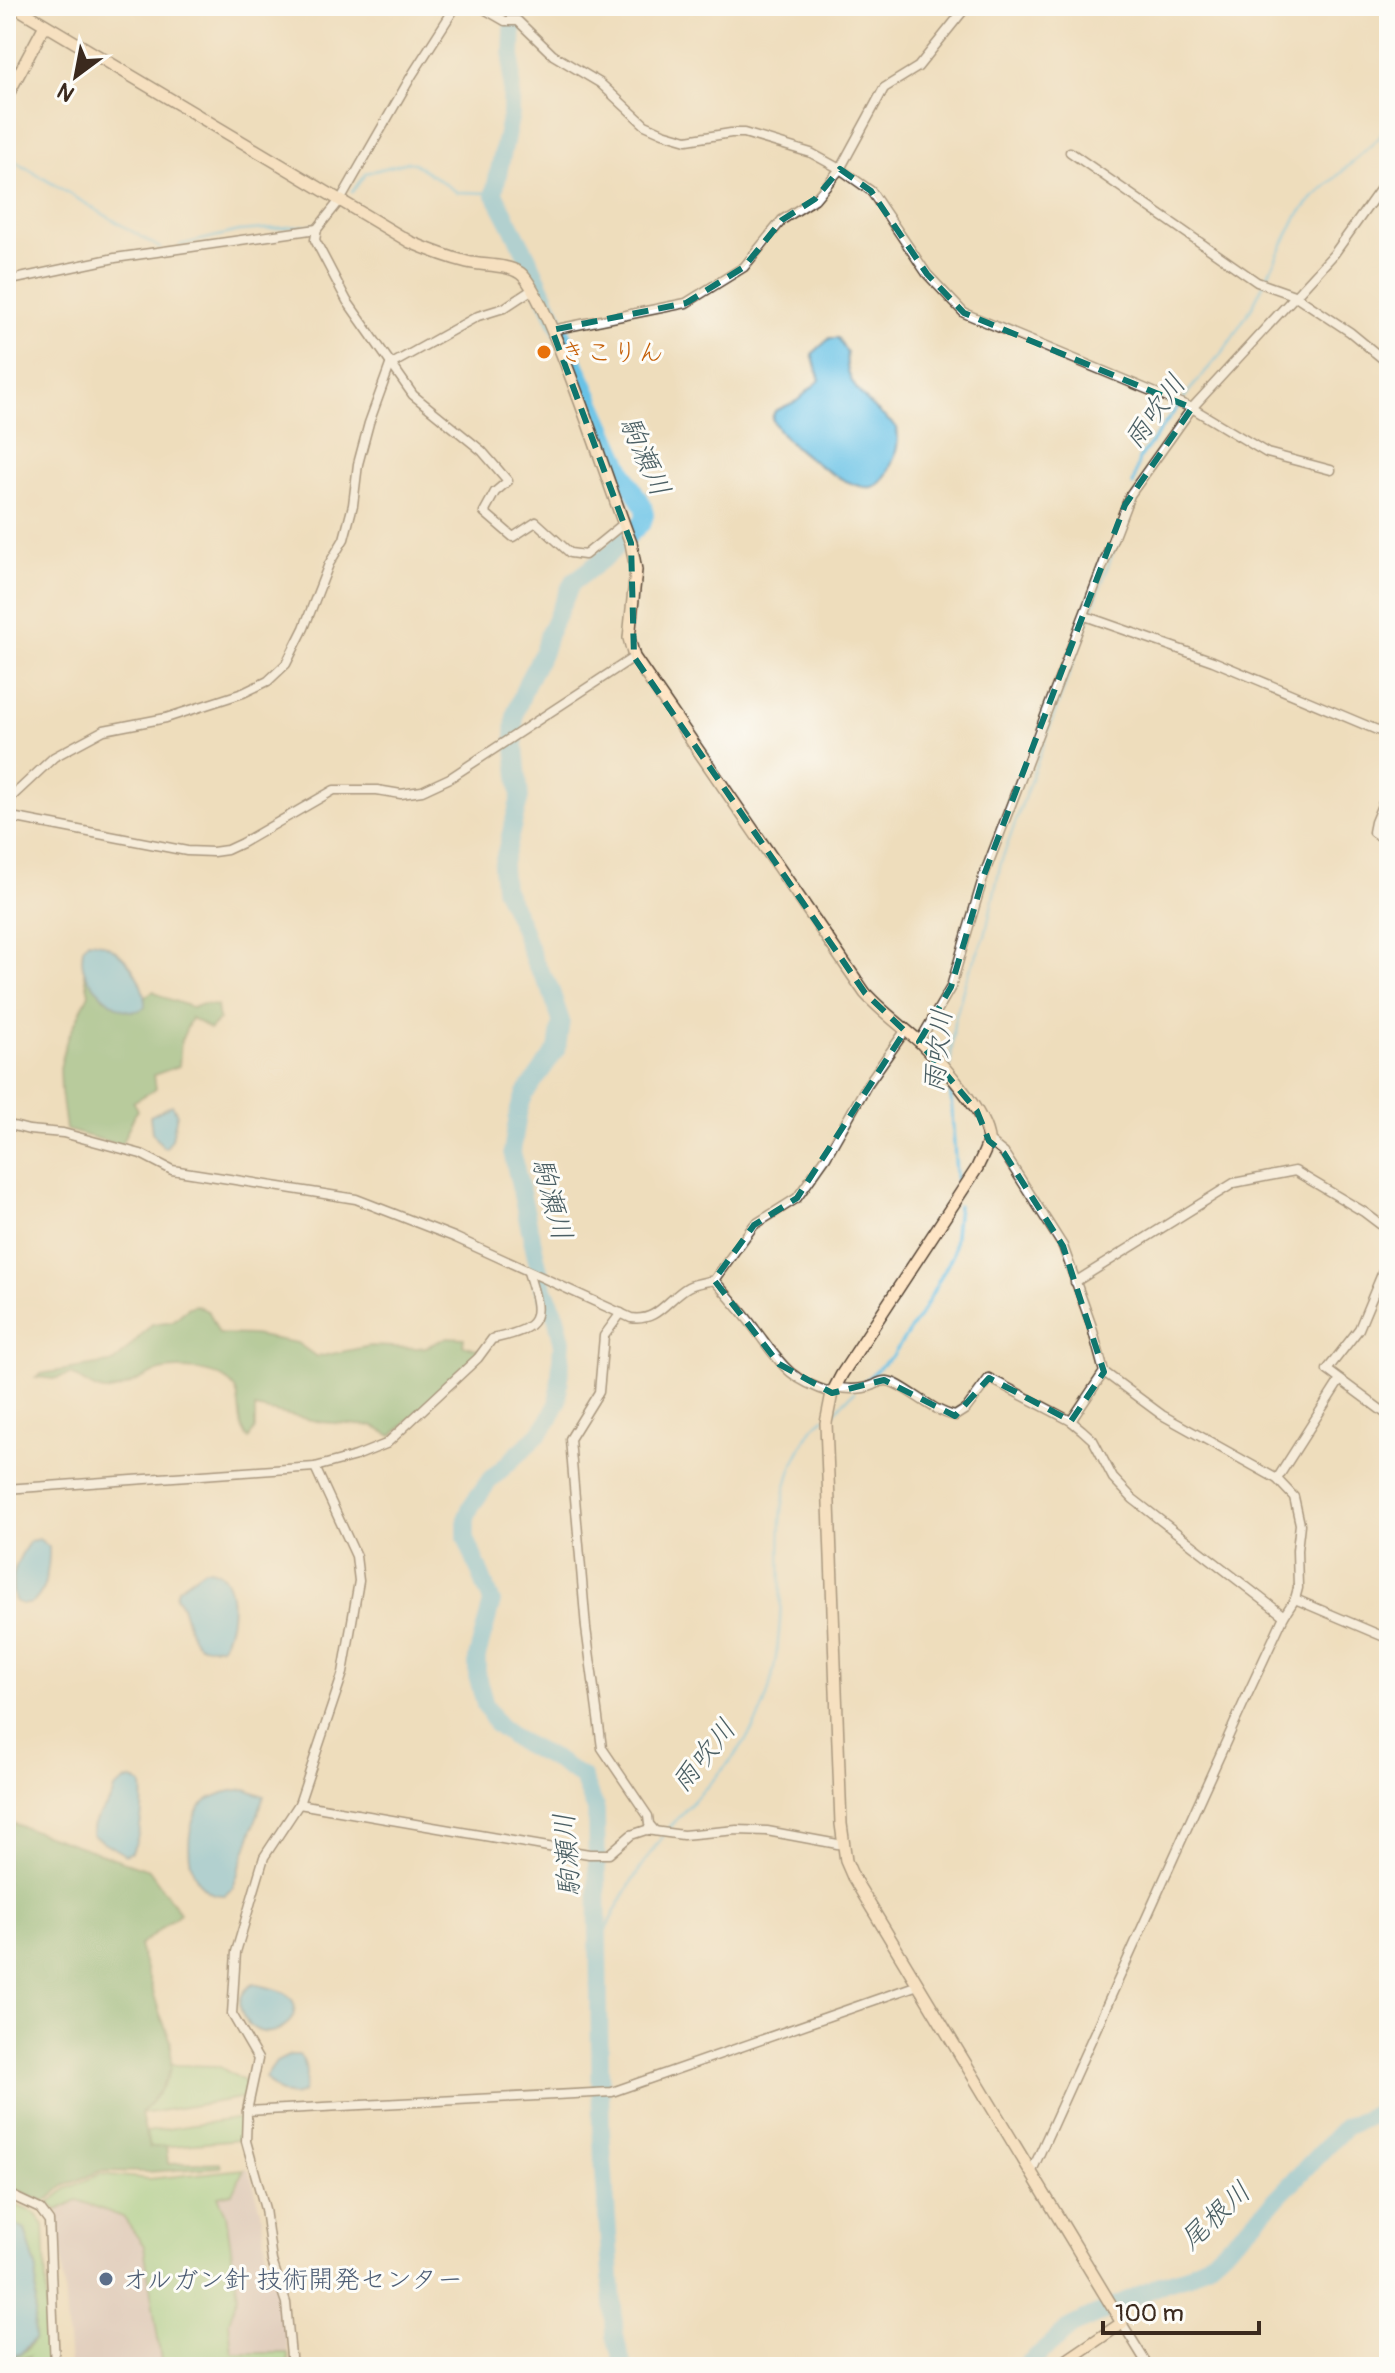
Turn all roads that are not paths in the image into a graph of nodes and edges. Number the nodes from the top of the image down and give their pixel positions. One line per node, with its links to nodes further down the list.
1 (14, 6): 5 (street)
2 (456, 6): 10 (street)
3 (479, 6): 8 (street)
4 (967, 6): 8 (street)
5 (45, 25): 6 (street); 10 (street)
6 (6, 98)
7 (1070, 152): 14 (street)
8 (840, 169): 15 (street); 18 (street)
9 (1389, 177): 14 (street)
10 (341, 199): 11 (street); 13 (street)
11 (317, 229): 12 (street); 17 (street)
12 (6, 281)
13 (533, 289): 15 (street); 17 (street)
14 (1294, 295): 16 (street); 18 (street)
15 (552, 330): 20 (street)
16 (1389, 364)
17 (390, 365): 20 (street); 25 (street)
18 (1192, 408): 19 (street); 21 (street)
19 (1331, 470)
20 (624, 526): 22 (street)
21 (1085, 616): 23 (street); 29 (street)
22 (634, 657): 26 (street); 28 (street)
23 (1389, 735)
24 (1389, 788): 27 (street)
25 (6, 802)
26 (6, 816)
27 (1389, 842)
28 (905, 1031): 29 (street); 35 (street)
29 (919, 1042): 31 (street)
30 (6, 1124): 34 (street)
31 (989, 1141): 36 (street); 40 (street)
32 (1389, 1231): 36 (street)
33 (1389, 1257): 39 (street)
34 (531, 1273): 37 (street); 43 (street)
35 (714, 1280): 37 (street); 40 (street)
36 (1075, 1282): 38 (street)
37 (621, 1313): 50 (street)
38 (1104, 1372): 42 (street); 44 (street)
39 (1340, 1380): 41 (street); 44 (street)
40 (836, 1393): 42 (street); 51 (street)
41 (1389, 1416)
42 (1071, 1421): 47 (street)
43 (315, 1467): 45 (street); 49 (street)
44 (1277, 1479): 46 (street)
45 (6, 1489)
46 (1295, 1599): 47 (street); 48 (street)
47 (1284, 1616): 54 (street)
48 (1389, 1639)
49 (299, 1804): 50 (street); 53 (street)
50 (662, 1832): 51 (street)
51 (843, 1845): 52 (street)
52 (918, 1985): 53 (street); 54 (street)
53 (247, 2111): 58 (street)
54 (1031, 2173): 56 (street)
55 (6, 2193): 57 (street)
56 (1119, 2319): 59 (street); 60 (street)
57 (55, 2367)
58 (292, 2367)
59 (1057, 2367)
60 (1149, 2367)

